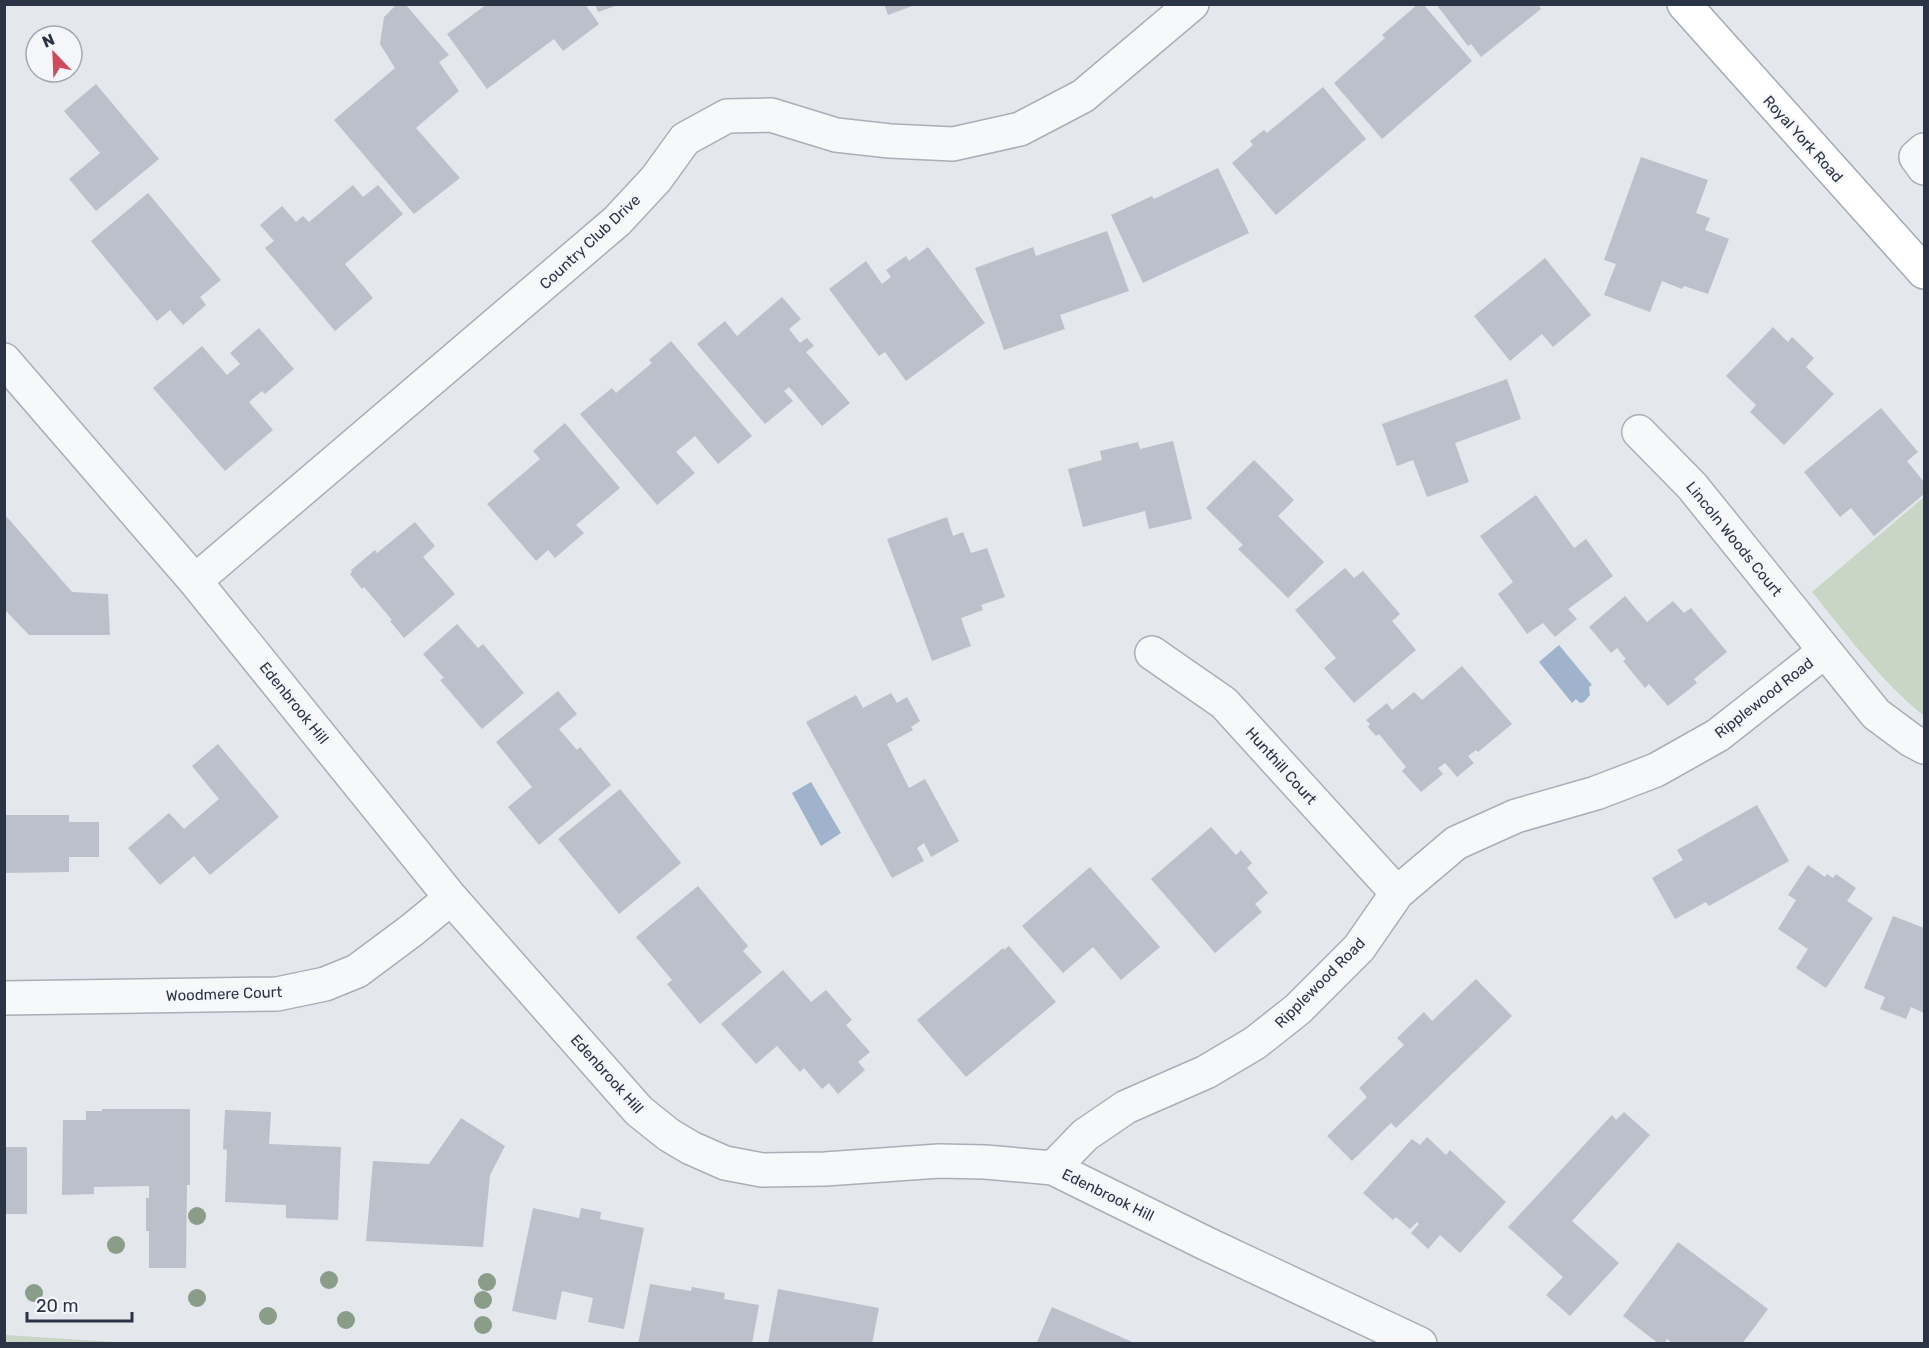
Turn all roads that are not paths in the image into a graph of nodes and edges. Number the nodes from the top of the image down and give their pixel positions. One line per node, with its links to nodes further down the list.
1 (1192, 4): 9 (street, Country Club Drive)
2 (1684, 4): 5 (main road, Royal York Road)
3 (1924, 150): 4 (street)
4 (1924, 168)
5 (1924, 272)
6 (4, 360): 7 (street, Edenbrook Hill)
7 (20, 398): 9 (street, Edenbrook Hill)
8 (1639, 432): 10 (street, Lincoln Woods Court)
9 (195, 580): 14 (street, Edenbrook Hill)
10 (1825, 651): 12 (street, Lincoln Woods Court); 13 (street, Ripplewood Road)
11 (1152, 653): 13 (street, Hunthill Court)
12 (1924, 747)
13 (1397, 894): 16 (street, Ripplewood Road)
14 (451, 898): 15 (street, Woodmere Court); 16 (street, Edenbrook Hill)
15 (4, 998)
16 (1053, 1168): 17 (street, Edenbrook Hill)
17 (1420, 1344)

